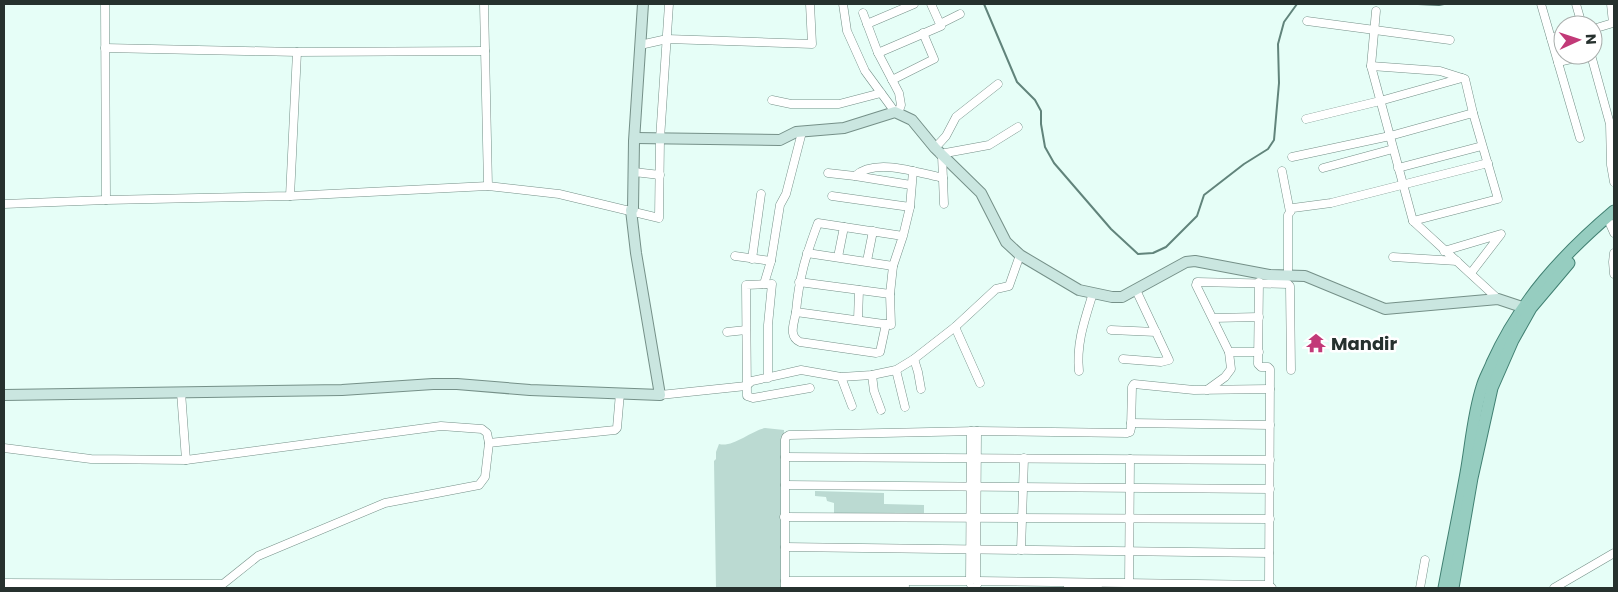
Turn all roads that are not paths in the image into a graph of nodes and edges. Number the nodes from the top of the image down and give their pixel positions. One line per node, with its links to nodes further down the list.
1 (105, 4): 25 (street)
2 (484, 4): 26 (street)
3 (643, 4): 23 (street)
4 (669, 4): 21 (street)
5 (810, 4): 21 (street)
6 (843, 4): 35 (street)
7 (914, 4): 15 (street)
8 (931, 4): 16 (street)
9 (1541, 4): 20 (street)
10 (1611, 4): 17 (street)
11 (1376, 11): 18 (street)
12 (864, 13): 15 (street)
13 (960, 14): 16 (street)
14 (1307, 21): 18 (street)
15 (867, 24): 28 (street)
16 (940, 24): 19 (street)
17 (1603, 26)
18 (1374, 29): 22 (street); 31 (street)
19 (923, 33): 28 (street); 33 (street)
20 (1551, 38): 24 (street)
21 (667, 39): 23 (street); 45 (street)
22 (1450, 40)
23 (640, 45): 44 (street)
24 (1553, 45)
25 (105, 48): 27 (street); 68 (street)
26 (485, 51): 27 (street); 64 (street)
27 (297, 52): 66 (street)
28 (878, 53): 33 (street)
29 (1559, 65): 46 (street)
30 (1593, 65): 61 (street)
31 (1371, 66): 32 (street); 37 (street)
32 (1462, 78): 37 (street); 39 (street)
33 (892, 80): 38 (street)
34 (998, 84): 49 (street)
35 (881, 92): 36 (street); 38 (street)
36 (772, 100)
37 (1380, 101): 40 (street); 43 (street)
38 (897, 112): 42 (street); 49 (street)
39 (1473, 113): 43 (street); 47 (street)
40 (1306, 119)
41 (1018, 127): 49 (street)
42 (802, 132): 45 (street); 87 (street)
43 (1390, 136): 48 (street); 50 (street)
44 (635, 138): 45 (street); 56 (street)
45 (660, 138): 58 (street)
46 (1580, 138)
47 (1482, 146): 51 (street); 53 (street)
48 (1393, 149): 52 (street); 53 (street)
49 (939, 152): 60 (street); 82 (street)
50 (1292, 157)
51 (1488, 163): 63 (street); 74 (street)
52 (1322, 168)
53 (1398, 168): 63 (street)
54 (913, 171): 59 (street); 60 (street); 62 (street)
55 (1282, 171): 73 (street)
56 (634, 172): 58 (street); 72 (street)
57 (828, 173): 59 (street)
58 (660, 176): 72 (street)
59 (855, 176): 62 (street)
60 (943, 178): 70 (street)
61 (1614, 182)
62 (911, 185): 71 (street)
63 (1403, 185): 73 (street); 74 (street)
64 (488, 186): 66 (street); 72 (street)
65 (761, 194): 86 (street)
66 (290, 196): 68 (street)
67 (832, 196): 71 (street)
68 (106, 200): 69 (street)
69 (4, 204)
70 (944, 204)
71 (910, 207): 78 (street)
72 (631, 210): 133 (street)
73 (1290, 212): 94 (street)
74 (1413, 221): 79 (street)
75 (1612, 222): 103 (main road)
76 (844, 227): 77 (street); 80 (street); 84 (street)
77 (873, 231): 78 (street); 88 (street)
78 (903, 236): 91 (street)
79 (1444, 251): 89 (street); 92 (street)
80 (807, 253): 84 (street); 95 (street)
81 (1614, 253): 90 (street)
82 (1020, 255): 100 (street); 109 (street)
83 (735, 256): 86 (street)
84 (838, 257): 88 (street)
85 (1393, 257): 89 (street)
86 (752, 259): 87 (street)
87 (771, 261): 97 (street)
88 (867, 261): 91 (street)
89 (1457, 261): 92 (street)
90 (1614, 262): 93 (street)
91 (893, 266): 101 (street)
92 (1471, 273): 102 (street)
93 (1614, 274)
94 (1288, 275): 99 (street); 102 (street)
95 (799, 282): 98 (street); 104 (street)
96 (1259, 282): 105 (street); 106 (street); 120 (street)
97 (764, 284): 110 (street); 123 (street)
98 (859, 290): 101 (street); 107 (street)
99 (1136, 290): 100 (street); 113 (street)
100 (1092, 293): 119 (street)
101 (890, 294): 108 (street)
102 (1498, 300): 103 (street)
103 (1526, 307): 172 (main road); 173 (main road)
104 (796, 312): 107 (street); 108 (street)
105 (1259, 317): 106 (street); 115 (street)
106 (1213, 318): 114 (street)
107 (858, 320): 108 (street)
108 (886, 324)
109 (954, 327): 117 (street); 124 (street)
110 (746, 330): 112 (street); 125 (street)
111 (1111, 330): 113 (street)
112 (727, 332)
113 (1156, 332): 116 (street)
114 (1229, 352): 115 (street); 128 (street)
115 (1259, 352): 129 (street)
116 (1123, 359)
117 (914, 360): 118 (street); 127 (street)
118 (896, 370): 121 (street); 135 (street)
119 (1079, 370)
120 (1291, 370)
121 (872, 375): 122 (street); 136 (street)
122 (841, 377): 123 (street); 134 (street)
123 (768, 378): 125 (street)
124 (980, 383)
125 (746, 386): 126 (street); 133 (street)
126 (810, 388)
127 (921, 389)
128 (1207, 390): 129 (street); 137 (street)
129 (1270, 390): 138 (street)
130 (182, 392): 131 (street); 132 (street); 146 (street)
131 (620, 393): 133 (street); 140 (street)
132 (4, 395)
133 (660, 395)
134 (852, 406)
135 (905, 408)
136 (881, 410)
137 (1131, 424): 138 (street); 139 (street)
138 (1270, 425): 147 (street)
139 (974, 431): 142 (street); 143 (street)
140 (489, 443): 146 (street); 165 (street)
141 (4, 448): 146 (street)
142 (785, 457): 143 (street); 148 (street)
143 (974, 458): 144 (street); 149 (street)
144 (1024, 458): 145 (street); 150 (street)
145 (1130, 459): 147 (street); 151 (street)
146 (186, 460)
147 (1270, 460): 152 (street)
148 (785, 485): 149 (street); 153 (street)
149 (974, 486): 150 (street); 154 (street)
150 (1023, 487): 151 (street); 155 (street)
151 (1130, 488): 152 (street); 156 (street)
152 (1270, 489): 157 (street)
153 (784, 517): 154 (street); 158 (street)
154 (974, 517): 155 (street); 159 (street)
155 (1022, 518): 156 (street); 160 (street)
156 (1130, 518): 157 (street); 161 (street)
157 (1270, 519): 162 (street)
158 (785, 547): 159 (street); 167 (street)
159 (974, 549): 160 (street); 166 (street)
160 (1021, 550): 161 (street)
161 (1130, 551): 162 (street); 168 (street)
162 (1269, 553): 169 (street)
163 (1614, 553): 174 (street)
164 (1425, 560): 171 (street)
165 (4, 583)
166 (974, 584): 167 (street); 168 (street); 170 (street)
167 (785, 586)
168 (1129, 586): 169 (street)
169 (1270, 587)
170 (1098, 588)
171 (1420, 588)
172 (1444, 588)
173 (1453, 588)
174 (1554, 588)

